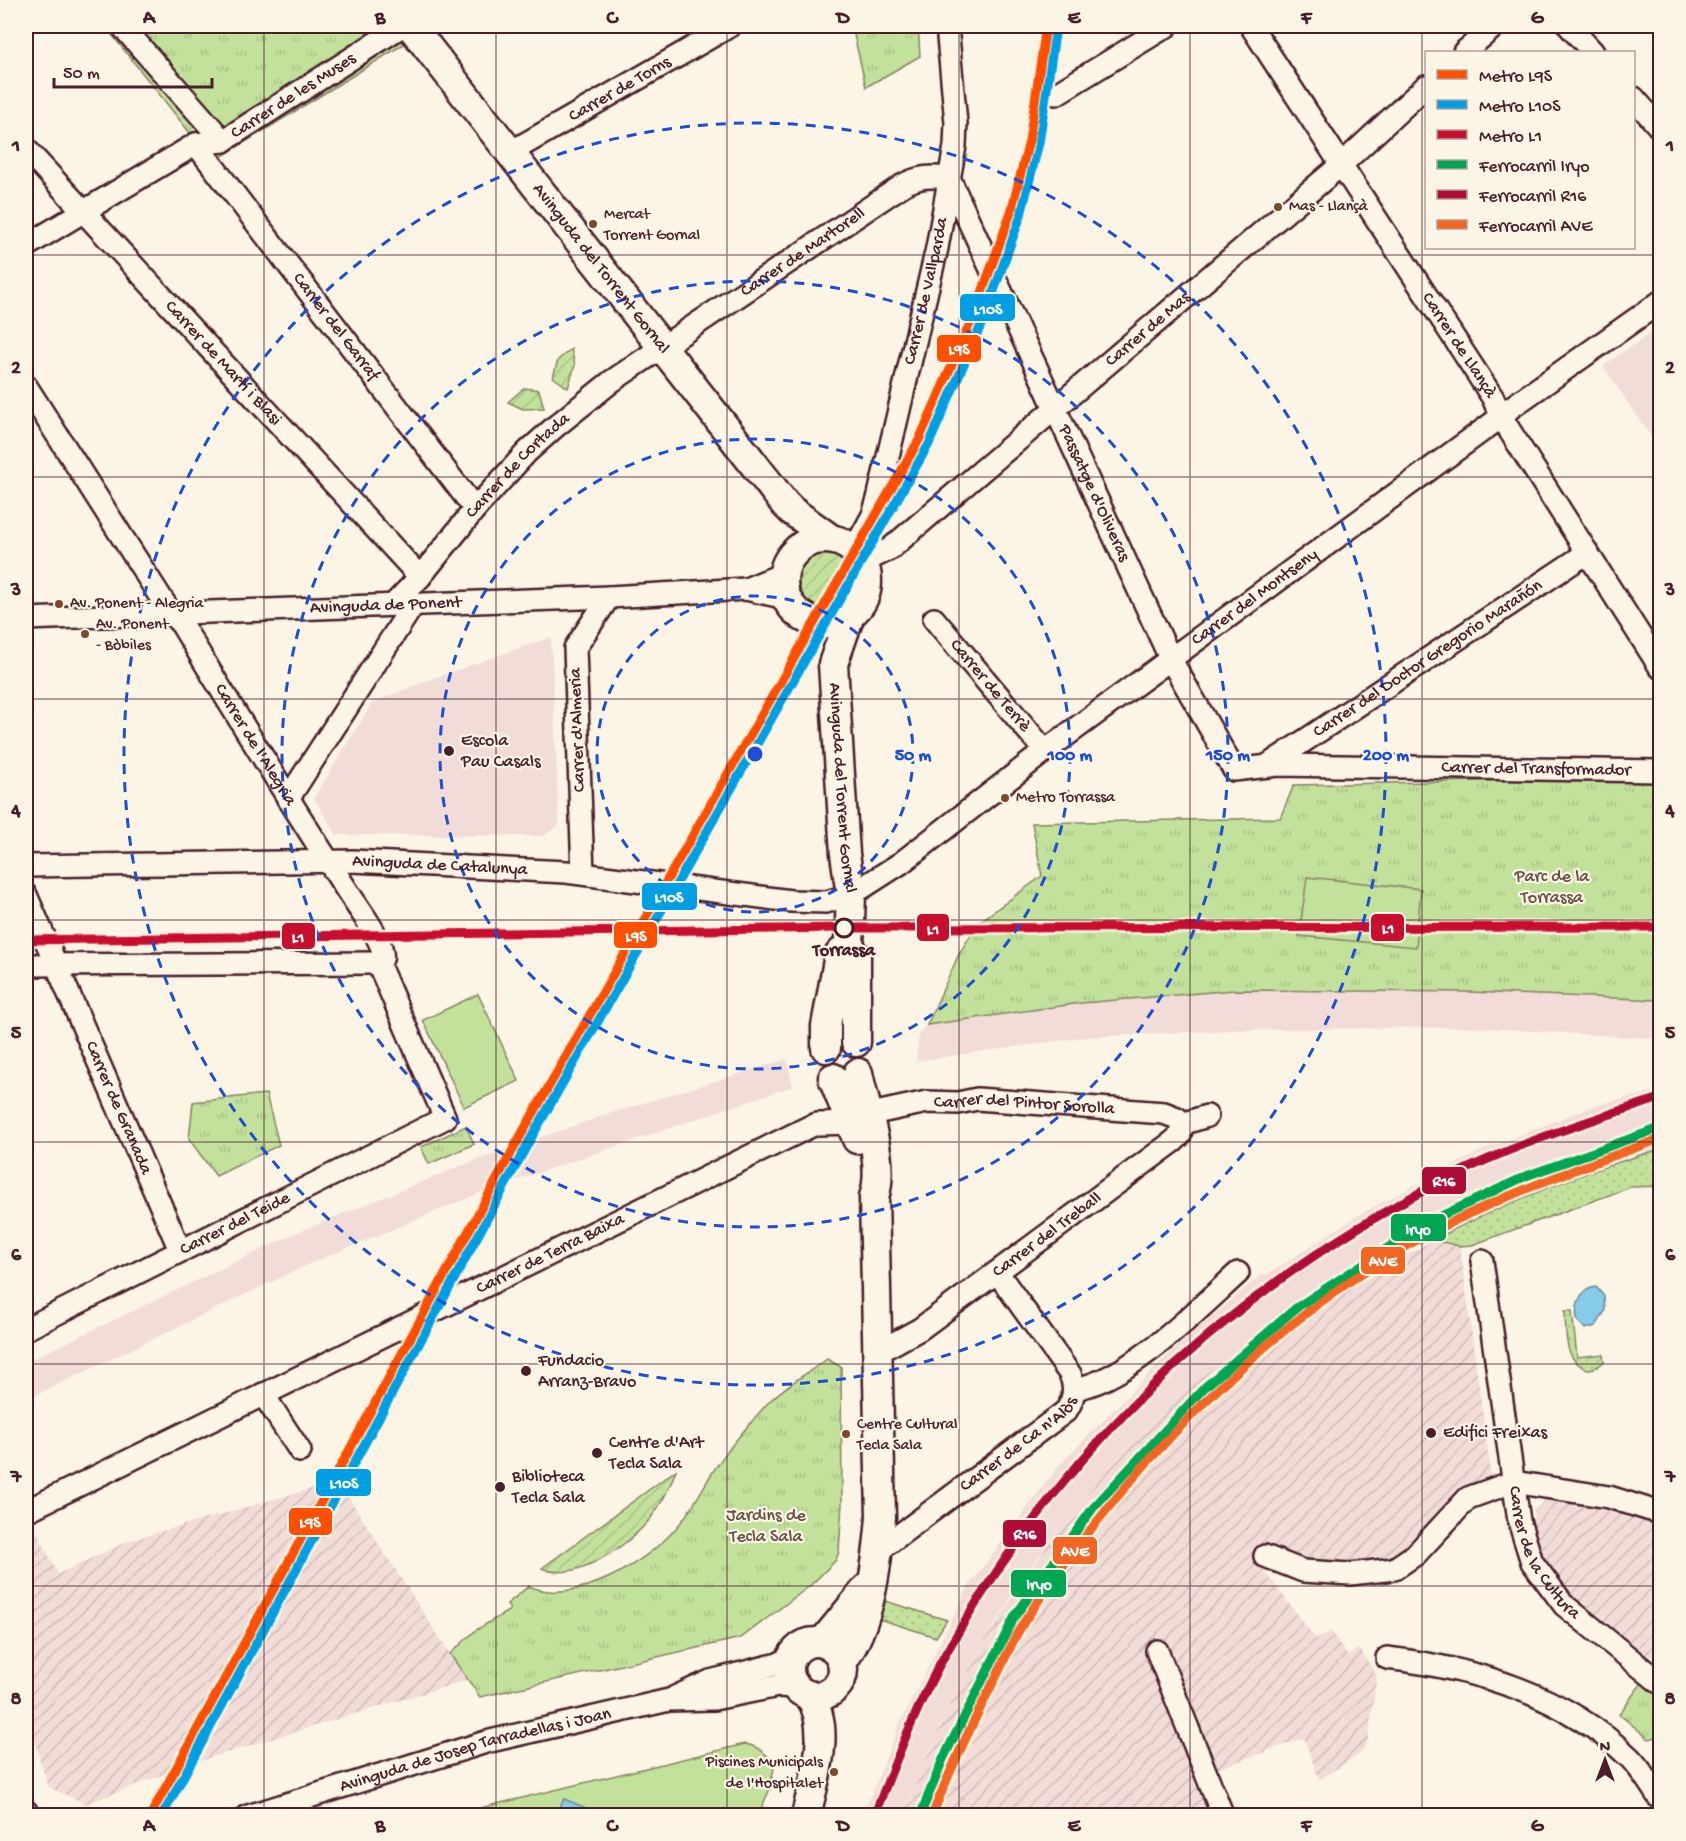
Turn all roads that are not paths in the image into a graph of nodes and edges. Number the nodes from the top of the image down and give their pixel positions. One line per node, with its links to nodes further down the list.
1 (122, 26): 15 (street)
2 (412, 26): 15 (street, Carrer de les Muses); 18 (street, Avinguda del Torrent Gornal)
3 (730, 26): 18 (street, Carrer de Torns)
4 (947, 26): 20 (street, Carrer de Vallparda)
5 (1167, 26): 12 (street)
6 (1251, 26): 19 (street, Carrer de Llançà)
7 (1495, 26): 9 (street)
8 (1569, 26): 10 (street)
9 (1465, 51)
10 (1592, 51)
11 (1425, 87): 19 (street, Carrer de Mas)
12 (1056, 94)
13 (1635, 99): 14 (street)
14 (1660, 128)
15 (223, 141): 16 (street, Carrer de les Muses)
16 (196, 144): 21 (street, Carrer de les Muses); 28 (street, Carrer del Garraf)
17 (26, 149): 21 (street, Carrer de Martí i Blasi)
18 (508, 153): 24 (street, Avinguda del Torrent Gornal)
19 (1342, 164): 26 (street, Carrer de Mas); 27 (street, Carrer de Llançà)
20 (949, 178): 24 (street, Carrer de Martorell); 26 (street, Passatge d'Oliveras); 30 (street, Carrer de Vallparda)
21 (85, 212): 22 (street, Carrer de les Muses); 32 (street, Carrer de Martí i Blasi)
22 (26, 246)
23 (1660, 302): 27 (street, Carrer del Montseny)
24 (662, 347): 28 (street, Carrer de Cortada); 29 (street, Avinguda del Torrent Gornal)
25 (26, 386): 36 (street, Carrer de l'Alegria)
26 (1055, 408): 30 (street, Carrer de Mas); 41 (street, Passatge d'Oliveras)
27 (1501, 417): 31 (street, Carrer de Llançà); 41 (street, Carrer del Montseny)
28 (475, 509): 32 (street, Carrer de Cortada)
29 (792, 511): 30 (street, Avinguda del Torrent Gornal); 33 (street)
30 (849, 550): 33 (street); 37 (street)
31 (1587, 553): 43 (street, Carrer de Llançà); 45 (street, Carrer del Doctor Gregorio Marañón)
32 (420, 577): 35 (street, Carrer de Cortada)
33 (786, 578): 34 (street, Avinguda de Ponent); 40 (street)
34 (609, 597): 35 (street, Avinguda de Ponent); 50 (street, Carrer d'Almeria)
35 (403, 604): 36 (street, Avinguda de Ponent); 47 (street, Carrer de Cortada)
36 (170, 612): 38 (street, Avinguda de Ponent); 47 (street, Carrer de l'Alegria)
37 (850, 615): 40 (street); 42 (street, Avinguda del Torrent Gornal)
38 (26, 619)
39 (934, 619): 44 (street, Carrer de Terrè)
40 (810, 621): 42 (street, Avinguda del Torrent Gornal)
41 (1171, 660): 44 (street, Carrer del Montseny); 45 (street, Passatge d'Oliveras)
42 (833, 664): 52 (street, Avinguda del Torrent Gornal)
43 (1660, 667)
44 (1045, 752): 52 (street, Carrer del Montseny)
45 (1268, 765): 46 (street, Carrer del Transformador)
46 (1660, 771)
47 (288, 799): 48 (street, Carrer de l'Alegria)
48 (328, 861): 49 (street, Avinguda de Catalunya); 50 (street, Avinguda de Catalunya); 54 (street, Carrer de l'Alegria)
49 (26, 866)
50 (584, 874): 52 (street, Avinguda de Catalunya)
51 (26, 895): 56 (street, Carrer de Granada)
52 (851, 895): 53 (street, Avinguda del Torrent Gornal)
53 (849, 945): 57 (street, Avinguda del Torrent Gornal); 58 (street, Avinguda del Torrent Gornal)
54 (378, 963): 56 (street); 61 (street, Carrer de l'Alegria)
55 (26, 965): 56 (street)
56 (56, 966): 64 (street, Carrer de Granada)
57 (856, 1042)
58 (826, 1048)
59 (846, 1075): 62 (street)
60 (1207, 1116): 63 (street)
61 (445, 1118): 64 (street, Carrer del Teide)
62 (859, 1119): 63 (street, Carrer del Pintor Sorolla); 69 (street); 71 (street, Carrer de Terra Baixa)
63 (1182, 1124): 66 (street, Carrer del Treball)
64 (180, 1250): 68 (street, Carrer del Teide)
65 (1482, 1261): 73 (street)
66 (997, 1272): 69 (street, Carrer del Treball); 70 (street)
67 (1238, 1273): 70 (street, Carrer de Ca n'Alòs)
68 (26, 1329)
69 (878, 1352): 76 (street)
70 (1074, 1389): 76 (street, Carrer de Ca n'Alòs)
71 (263, 1394): 72 (street); 74 (street, Carrer de Terra Baixa)
72 (300, 1451)
73 (1513, 1482): 75 (street); 77 (street, Carrer de la Cultura); 82 (street, Carrer de la Cultura)
74 (26, 1511)
75 (1660, 1513)
76 (878, 1551): 81 (street)
77 (1265, 1556)
78 (1157, 1651): 89 (street)
79 (792, 1656): 81 (street); 83 (street); 84 (street, Avinguda de Josep Tarradellas i Joan)
80 (1387, 1658): 86 (street)
81 (835, 1662): 83 (street); 85 (street)
82 (1660, 1683)
83 (803, 1691): 84 (street, Avinguda de Josep Tarradellas i Joan); 85 (street)
84 (669, 1700): 88 (street, Avinguda de Josep Tarradellas i Joan)
85 (816, 1771): 87 (street)
86 (1660, 1799)
87 (806, 1813)
88 (248, 1815)
89 (1223, 1815)

